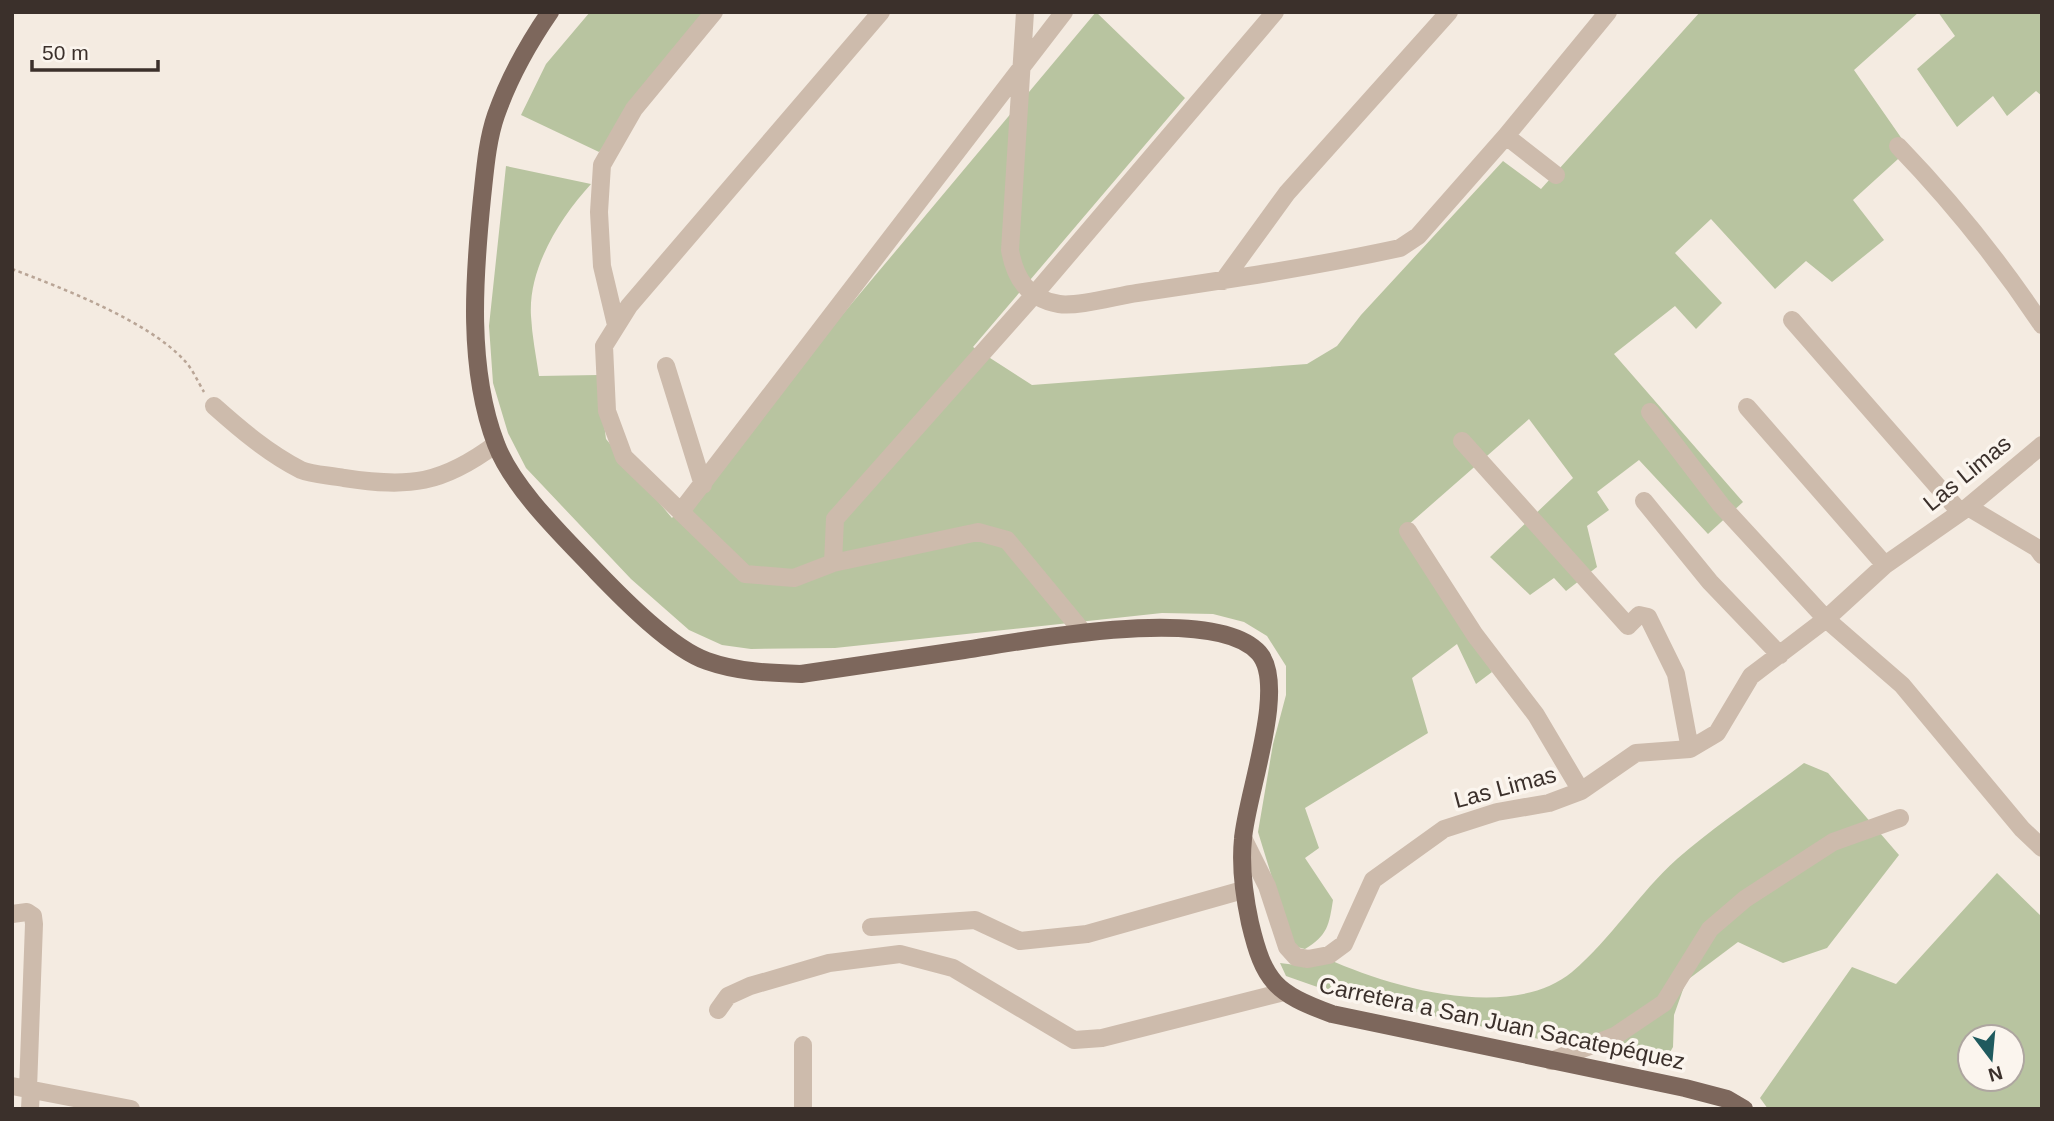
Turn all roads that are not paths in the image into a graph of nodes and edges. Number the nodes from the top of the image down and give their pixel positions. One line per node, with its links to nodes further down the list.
1 (550, 12): 23 (main road, Carretera a San Juan Sacatepéquez)
2 (715, 12): 16 (street)
3 (881, 12): 16 (street)
4 (1025, 12): 9 (street)
5 (1064, 12): 9 (street)
6 (1275, 12): 14 (street)
7 (1449, 12): 13 (street)
8 (1608, 12): 10 (street)
9 (1023, 68): 14 (street); 25 (street)
10 (1506, 136): 12 (street); 13 (street)
11 (1898, 146): 17 (street)
12 (1556, 175)
13 (1223, 281): 14 (street)
14 (1033, 296): 31 (street)
15 (1792, 320): 28 (street)
16 (617, 325): 27 (street)
17 (2042, 325)
18 (666, 366): 25 (street)
19 (214, 406): 23 (street)
20 (1747, 407): 32 (street)
21 (1650, 412): 33 (street)
22 (1462, 441): 36 (street)
23 (496, 444): 34 (main road, Carretera a San Juan Sacatepéquez)
24 (2042, 445): 28 (street, Las Limas)
25 (703, 485): 27 (street)
26 (1644, 501): 35 (street)
27 (682, 510): 31 (street)
28 (1964, 510): 30 (street); 32 (street, Las Limas)
29 (1408, 531): 37 (street)
30 (2042, 555)
31 (833, 563): 34 (street)
32 (1885, 565): 33 (street, Las Limas)
33 (1826, 620): 35 (street, Las Limas); 40 (street)
34 (1083, 632): 39 (main road, Carretera a San Juan Sacatepéquez)
35 (1780, 654): 36 (street, Las Limas)
36 (1690, 749): 37 (street, Las Limas)
37 (1581, 791): 39 (street, Las Limas)
38 (1900, 818): 47 (street)
39 (1242, 838): 41 (main road, Carretera a San Juan Sacatepéquez)
40 (2042, 848)
41 (1243, 890): 43 (street); 44 (main road, Carretera a San Juan Sacatepéquez)
42 (12, 914): 48 (street)
43 (871, 927)
44 (1284, 992): 45 (street); 47 (main road, Carretera a San Juan Sacatepéquez)
45 (718, 1010)
46 (803, 1045): 51 (street)
47 (1551, 1060): 52 (main road, Carretera a San Juan Sacatepéquez)
48 (24, 1088): 49 (street); 50 (street)
49 (30, 1109)
50 (131, 1109)
51 (803, 1109)
52 (1744, 1109)

